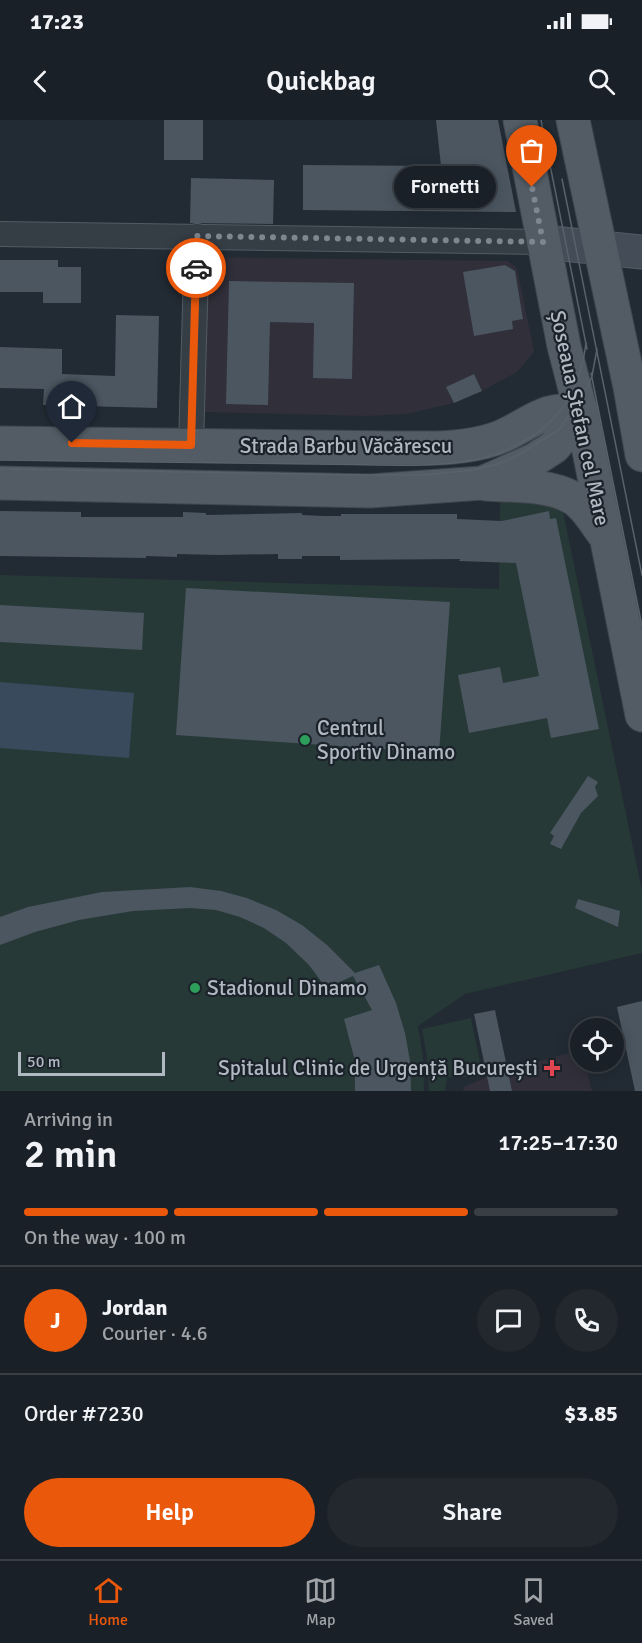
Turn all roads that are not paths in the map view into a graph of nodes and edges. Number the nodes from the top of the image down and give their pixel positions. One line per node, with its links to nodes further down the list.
1 (520, 120): 5 (main road, Șoseaua Ștefan cel Mare)
2 (573, 120): 6 (main road)
3 (0, 234): 4 (street)
4 (197, 236): 5 (street); 11 (street)
5 (543, 242): 6 (street); 9 (main road, Șoseaua Ștefan cel Mare)
6 (600, 247): 7 (street); 8 (main road)
7 (642, 252)
8 (635, 377): 9 (main road); 12 (main road)
9 (581, 411): 11 (main road, Strada Barbu Văcărescu); 14 (main road, Strada Barbu Văcărescu); 15 (main road, Șoseaua Ștefan cel Mare)
10 (0, 442): 11 (main road, Strada Barbu Văcărescu)
11 (191, 445)
12 (642, 455)
13 (0, 483): 14 (main road, Strada Barbu Văcărescu)
14 (482, 483): 15 (main road)
15 (605, 536): 16 (main road, Șoseaua Ștefan cel Mare)
16 (642, 715)

